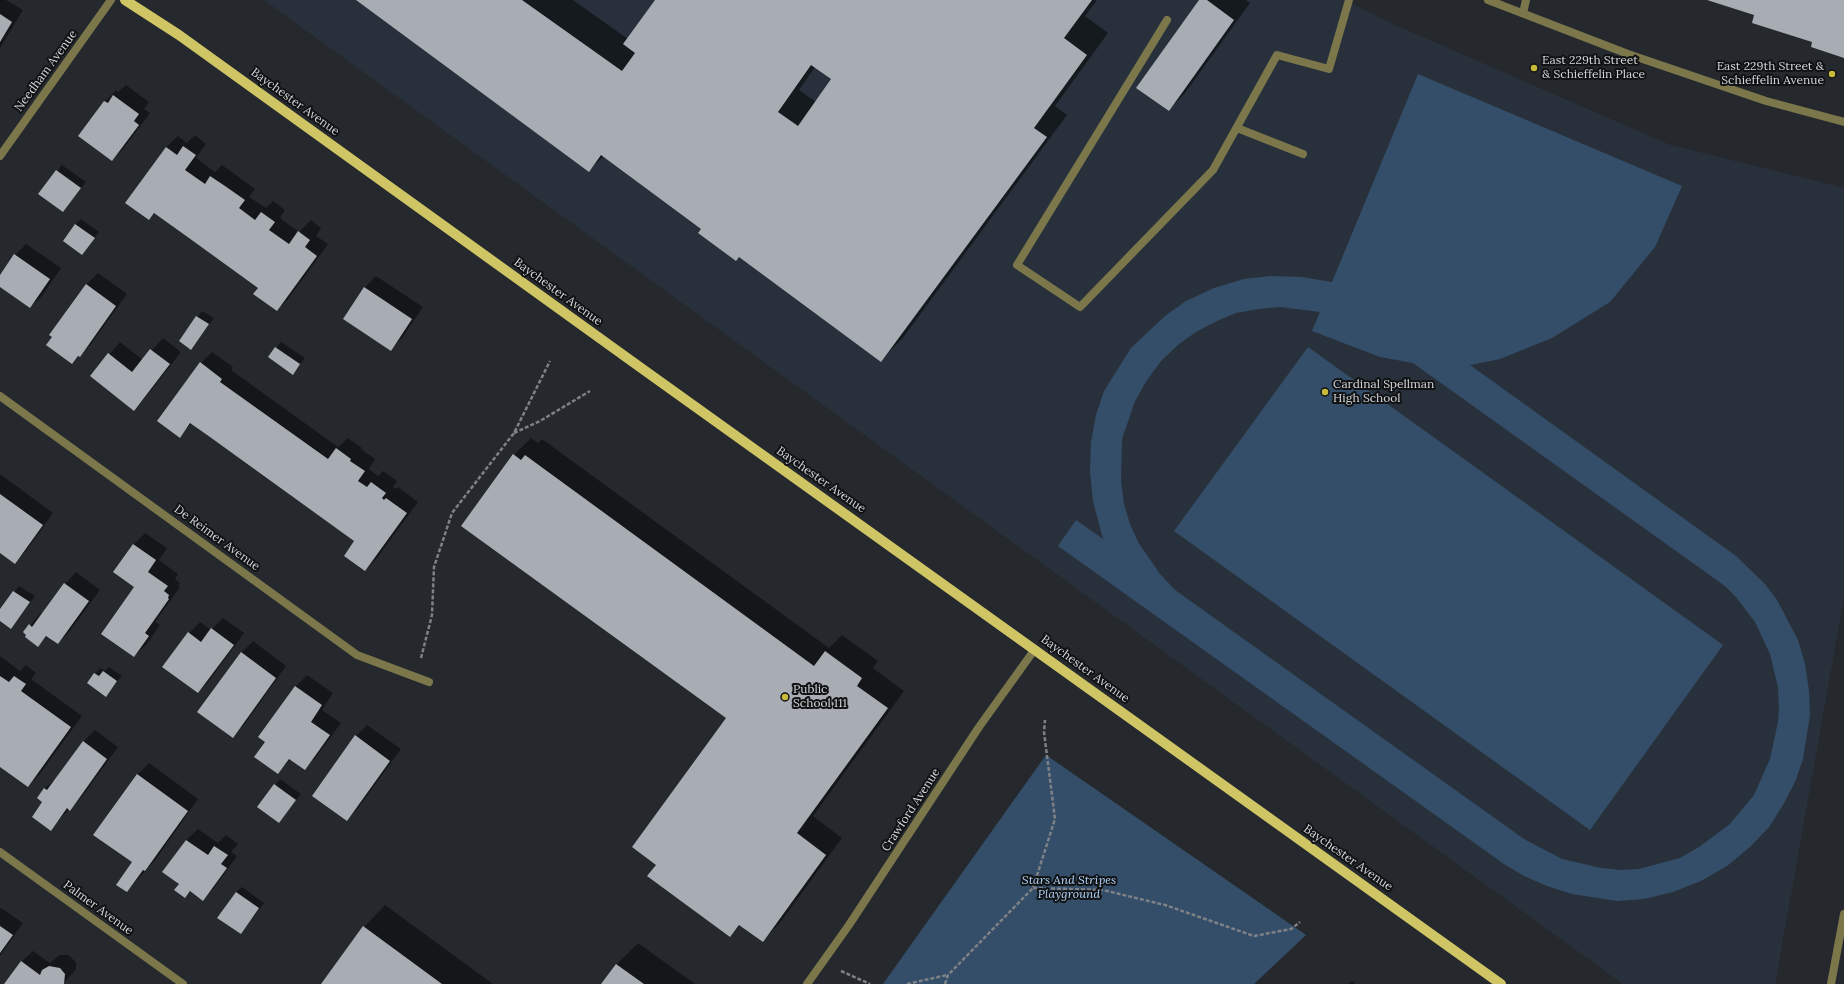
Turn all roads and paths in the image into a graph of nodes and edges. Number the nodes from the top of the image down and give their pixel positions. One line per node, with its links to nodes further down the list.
1 (111, 0): 11 (street, Needham Avenue)
2 (125, 0): 16 (main road, Baychester Avenue)
3 (1348, 0): 9 (street)
4 (1488, 0): 6 (street)
5 (1526, 0): 6 (street)
6 (1523, 13): 8 (street)
7 (1167, 20): 9 (street)
8 (1844, 122)
9 (1237, 128): 10 (street)
10 (1303, 154)
11 (0, 156)
12 (550, 361): 15 (path)
13 (590, 391): 15 (path)
14 (0, 396): 17 (street, De Reimer Avenue)
15 (514, 433): 17 (path)
16 (1035, 649): 24 (street, Crawford Avenue); 31 (main road, Baychester Avenue)
17 (416, 678): 18 (street, De Reimer Avenue)
18 (429, 682)
19 (1045, 720): 21 (path)
20 (0, 852): 26 (street, Palmer Avenue)
21 (1033, 888): 23 (path); 25 (path)
22 (1844, 914): 32 (street)
23 (1300, 922)
24 (822, 964): 27 (street, Crawford Avenue); 28 (path)
25 (948, 975): 29 (path); 30 (path)
26 (183, 984)
27 (807, 984)
28 (870, 984)
29 (907, 984)
30 (944, 984)
31 (1501, 984)
32 (1831, 984)

